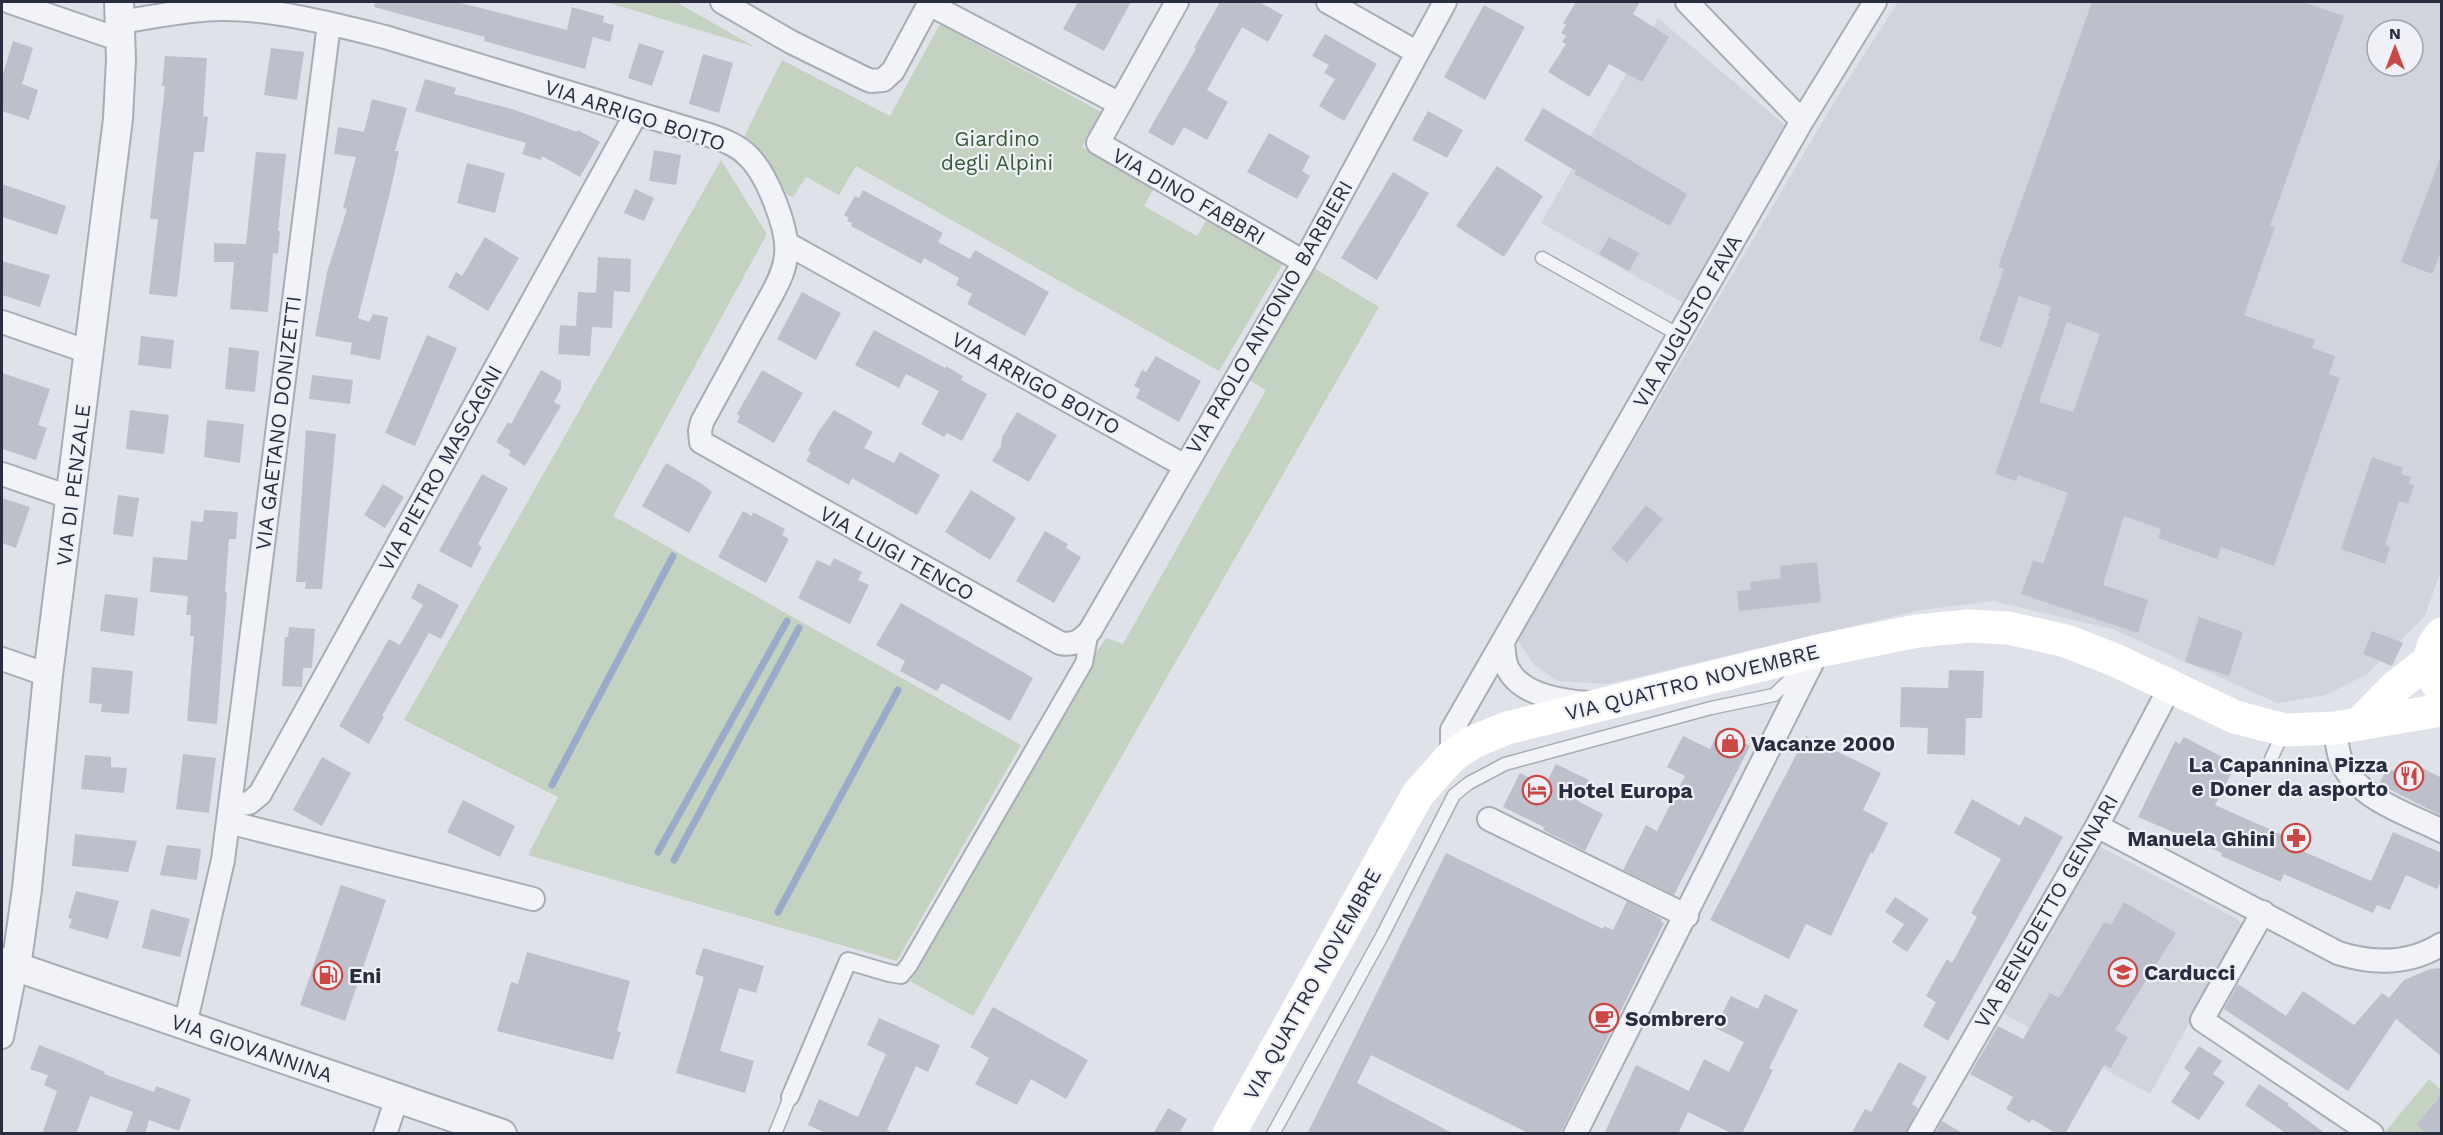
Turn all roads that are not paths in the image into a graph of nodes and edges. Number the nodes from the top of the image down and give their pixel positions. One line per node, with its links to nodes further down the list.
1 (10, 2): 9 (street)
2 (722, 2): 8 (street)
3 (1177, 2): 12 (street)
4 (1328, 2): 11 (street)
5 (1445, 2): 11 (street, VIA PAOLO ANTONIO BARBIERI)
6 (1687, 2): 14 (street)
7 (1875, 2): 14 (street, VIA AUGUSTO FAVA)
8 (929, 3): 12 (street)
9 (120, 21): 10 (street, VIA ARRIGO BOITO); 20 (street, VIA DI PENZALE)
10 (329, 24): 13 (street, VIA ARRIGO BOITO); 36 (street, VIA GAETANO DONIZETTI)
11 (1416, 52): 17 (street, VIA PAOLO ANTONIO BARBIERI)
12 (1120, 104): 17 (street, VIA DINO FABBRI)
13 (636, 114): 15 (street, VIA ARRIGO BOITO); 36 (street, VIA PIETRO MASCAGNI)
14 (1802, 121): 19 (street, VIA AUGUSTO FAVA)
15 (786, 243): 21 (street, VIA ARRIGO BOITO); 24 (street, VIA LUIGI TENCO)
16 (1542, 258): 19 (lane)
17 (1304, 262): 21 (street, VIA PAOLO ANTONIO BARBIERI)
18 (2, 322): 20 (street)
19 (1679, 335): 25 (street, VIA AUGUSTO FAVA)
20 (89, 352): 23 (street, VIA DI PENZALE)
21 (1185, 466): 24 (street, VIA PAOLO ANTONIO BARBIERI)
22 (2, 474): 23 (street)
23 (72, 498): 29 (street, VIA DI PENZALE)
24 (1090, 631): 47 (street)
25 (1503, 642): 32 (street); 35 (street, VIA AUGUSTO FAVA)
26 (2436, 647): 31 (main road); 34 (main road)
27 (1818, 651): 30 (main road, VIA QUATTRO NOVEMBRE); 32 (main road, VIA QUATTRO NOVEMBRE); 42 (street); 53 (lane)
28 (2, 659): 29 (street)
29 (48, 675): 44 (street, VIA DI PENZALE)
30 (2170, 687): 34 (main road, VIA QUATTRO NOVEMBRE); 38 (street, VIA BENEDETTO GENNARI)
31 (2442, 691)
32 (1603, 704): 35 (main road, VIA QUATTRO NOVEMBRE)
33 (2442, 710): 34 (main road, VIA QUATTRO NOVEMBRE)
34 (2347, 726): 39 (street)
35 (1452, 756): 52 (main road, VIA QUATTRO NOVEMBRE)
36 (229, 814): 40 (street); 45 (street, VIA GAETANO DONIZETTI)
37 (1489, 819): 42 (street)
38 (2097, 826): 41 (street); 55 (street, VIA BENEDETTO GENNARI)
39 (2442, 831)
40 (533, 899)
41 (2263, 912): 43 (street); 56 (street)
42 (1687, 916): 54 (street)
43 (2442, 944)
44 (9, 965): 45 (street, VIA GIOVANNINA); 46 (street)
45 (185, 1025): 48 (street, VIA GIOVANNINA)
46 (2, 1037)
47 (790, 1096): 51 (lane)
48 (397, 1098): 49 (street); 50 (street, VIA GIOVANNINA)
49 (385, 1134)
50 (502, 1134)
51 (775, 1134)
52 (1229, 1134)
53 (1273, 1134)
54 (1575, 1134)
55 (1919, 1134)
56 (2372, 1134)

